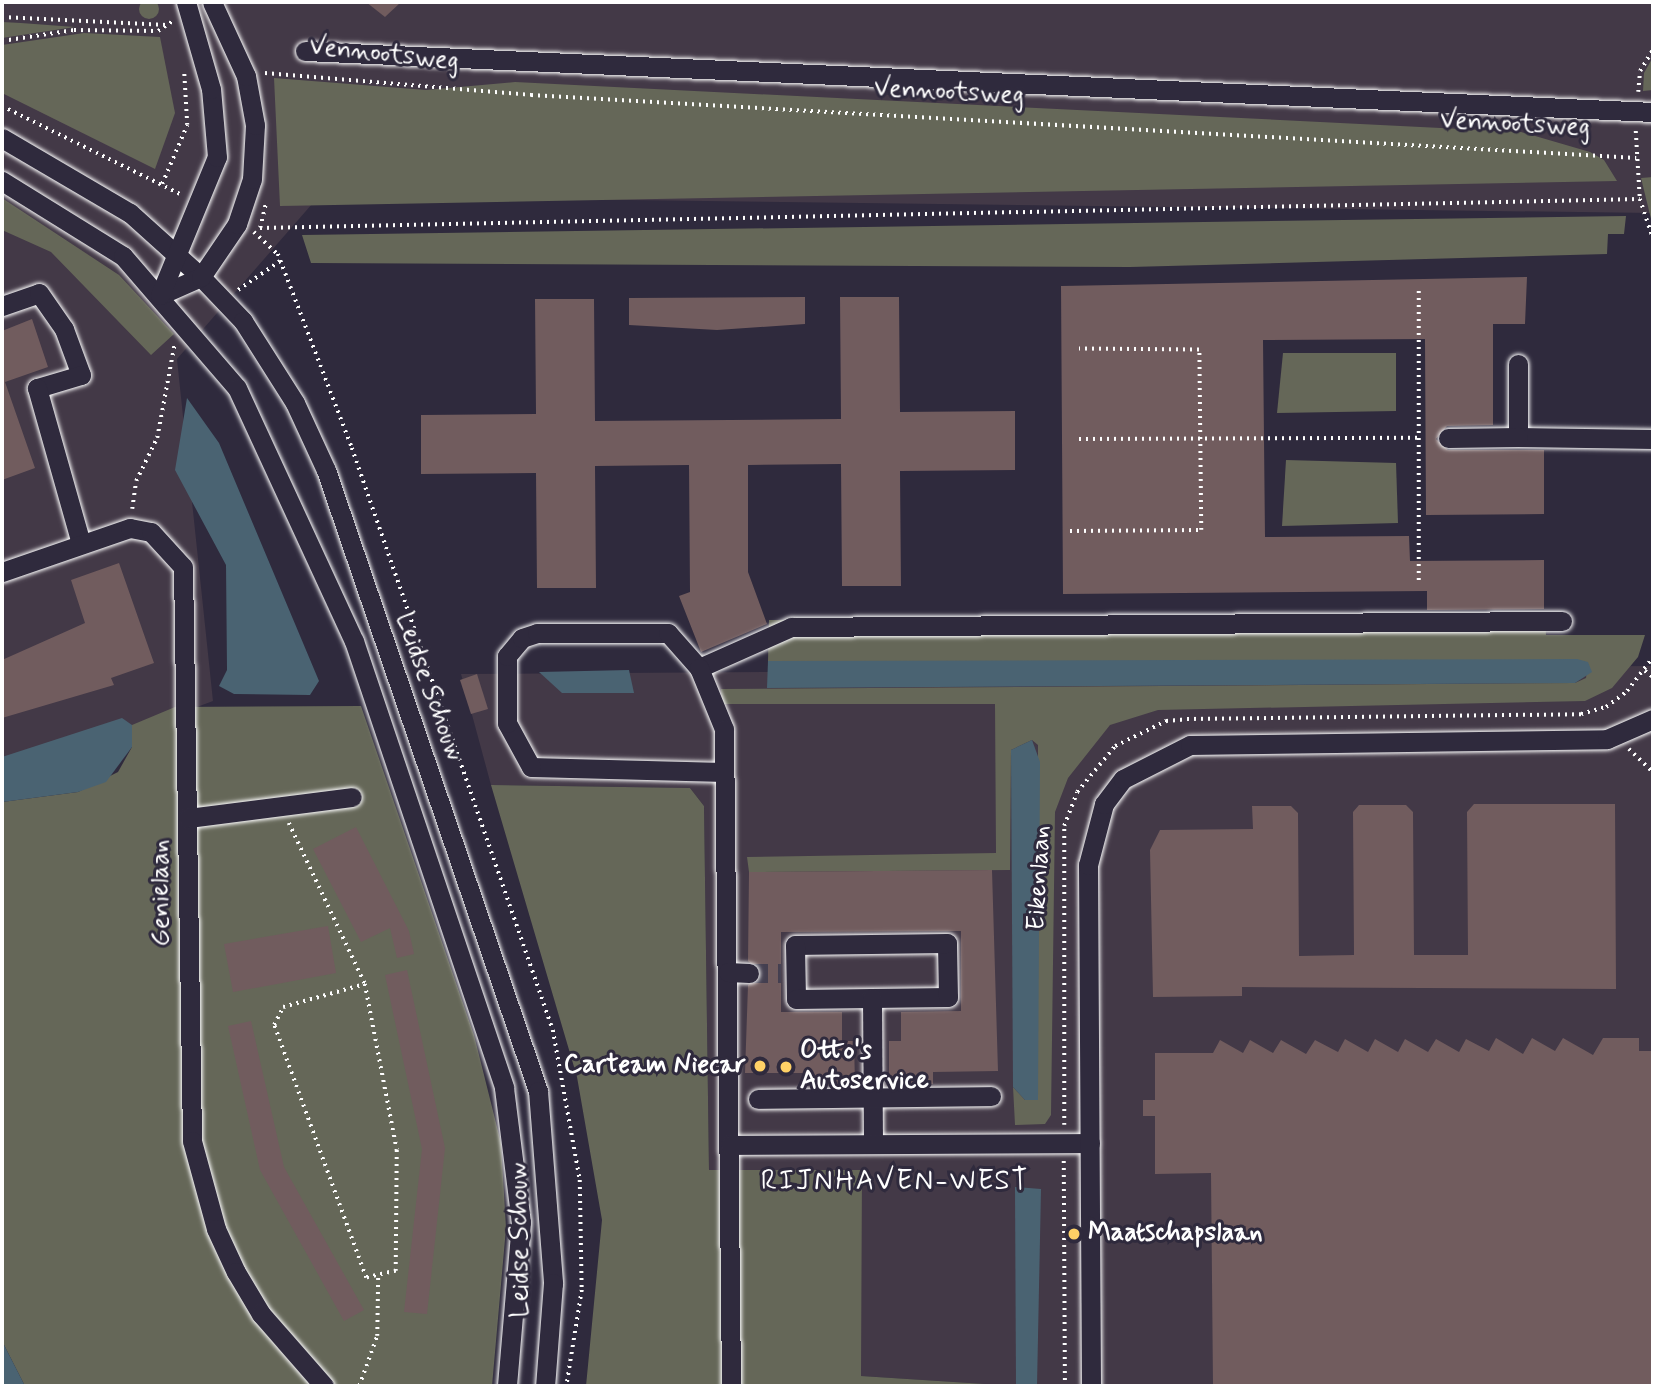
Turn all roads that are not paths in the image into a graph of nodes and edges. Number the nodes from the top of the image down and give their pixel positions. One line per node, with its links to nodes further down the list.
1 (186, 2): 7 (street)
2 (212, 2): 8 (street)
3 (305, 51): 4 (street, Vennootsweg)
4 (1645, 112)
5 (2, 138): 7 (street, Leidse Schouw)
6 (2, 181): 9 (street, Leidse Schouw)
7 (175, 252): 8 (street, Leidse Schouw); 9 (street)
8 (201, 278): 9 (street); 34 (street, Leidse Schouw)
9 (160, 295): 33 (street, Leidse Schouw)
10 (2, 306): 15 (street)
11 (1518, 364): 12 (street)
12 (1518, 437): 13 (street); 14 (street)
13 (1448, 438)
14 (1653, 439)
15 (81, 544): 16 (street); 22 (street, Genielaan)
16 (2, 572)
17 (1562, 621): 18 (street)
18 (699, 668): 20 (street); 20 (street)
19 (1653, 719): 30 (street, Eikenlaan)
20 (724, 764): 23 (street)
21 (352, 797): 22 (street)
22 (188, 818): 32 (street, Genielaan)
23 (728, 972): 24 (street); 31 (street)
24 (749, 973)
25 (872, 998): 25 (street); 27 (street)
26 (991, 1096): 27 (street)
27 (873, 1098): 28 (street); 29 (street)
28 (758, 1099)
29 (873, 1143): 30 (street); 31 (street)
30 (1090, 1143): 36 (street, Eikenlaan)
31 (730, 1145): 35 (street)
32 (324, 1386)
33 (507, 1386)
34 (545, 1386)
35 (731, 1386)
36 (1091, 1386)

